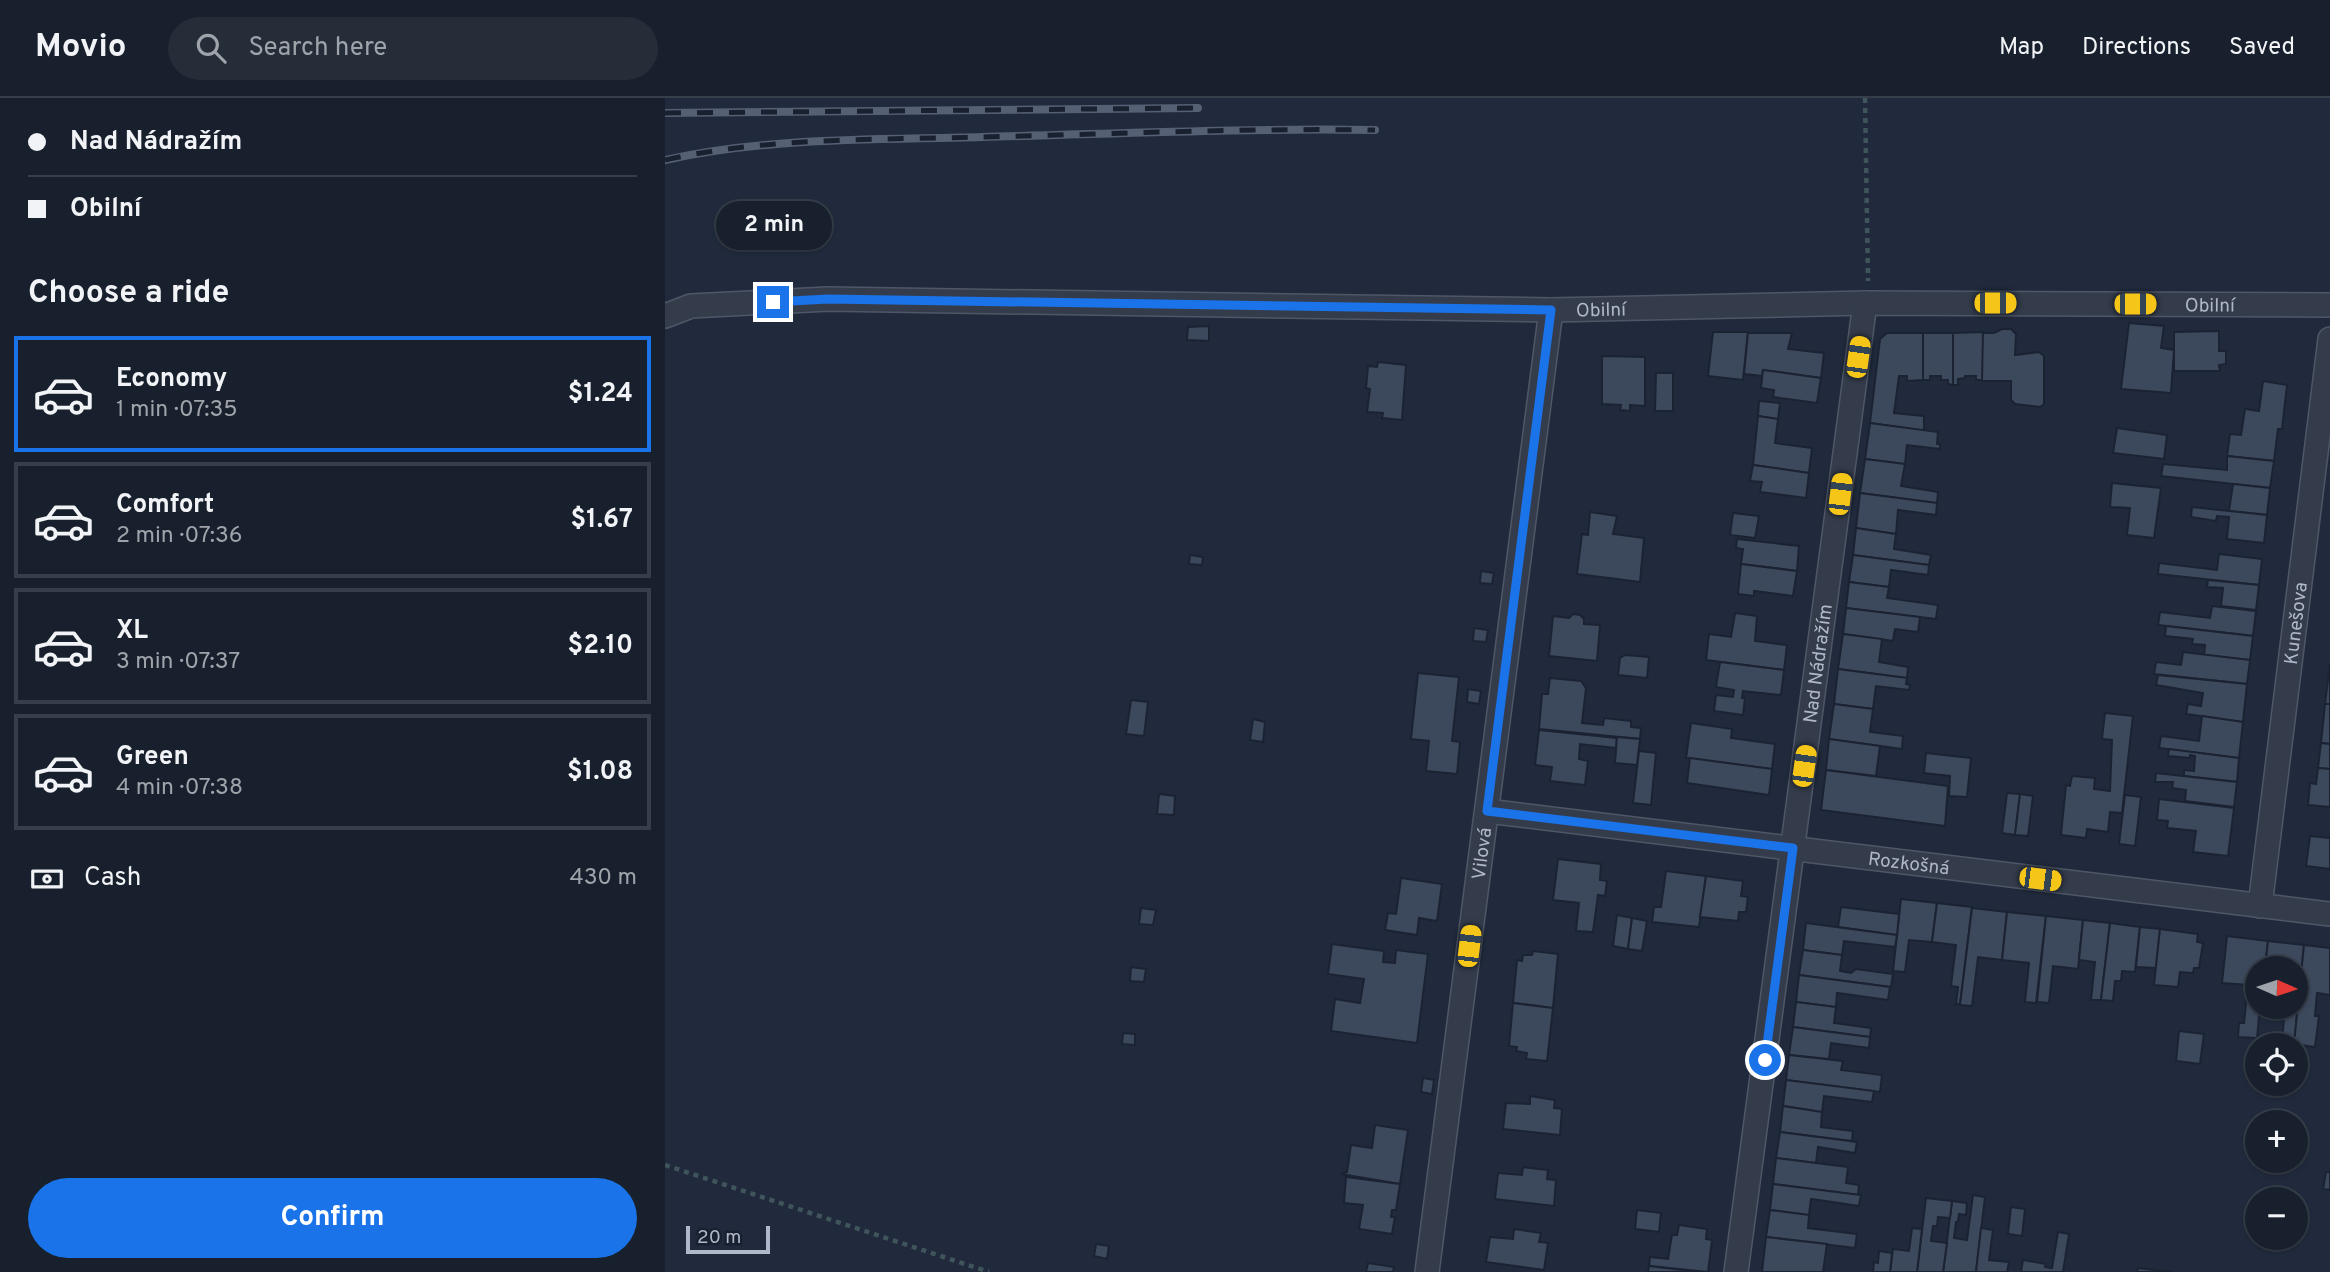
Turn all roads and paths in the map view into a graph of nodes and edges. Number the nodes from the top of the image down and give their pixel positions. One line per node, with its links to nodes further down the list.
1 (1865, 98): 2 (path)
2 (1869, 274)
3 (1865, 303): 4 (street, Obilní); 5 (street, Obilní); 9 (street, Nad Nádražím)
4 (2330, 305)
5 (1551, 310): 6 (street, Obilní); 8 (street, Vilová)
6 (665, 316)
7 (2330, 339): 10 (street, Kunešova)
8 (1487, 811): 9 (street, Rozkošná); 14 (street, Vilová)
9 (1793, 848): 10 (street, Rozkošná); 15 (street, Nad Nádražím)
10 (2260, 906): 11 (street, Rozkošná)
11 (2330, 914)
12 (665, 1165): 13 (path)
13 (989, 1272)
14 (1427, 1272)
15 (1736, 1272)

